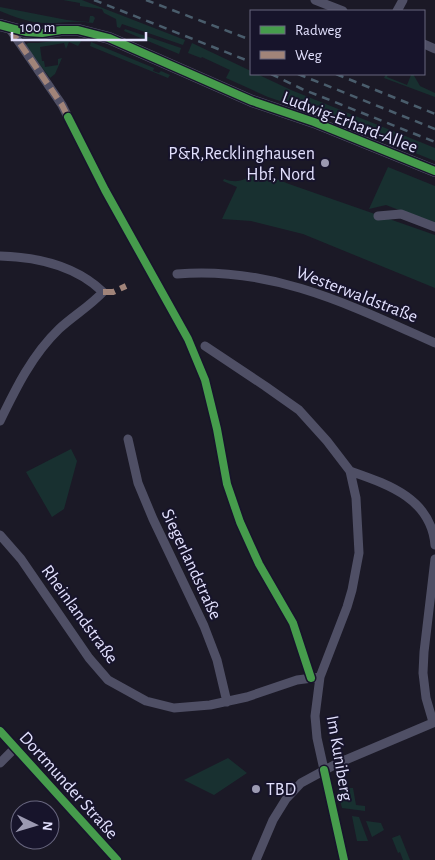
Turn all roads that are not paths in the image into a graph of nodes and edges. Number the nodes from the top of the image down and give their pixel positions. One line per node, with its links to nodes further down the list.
1 (315, 0): 2 (street)
2 (340, 10)
3 (5, 27): 4 (street); 5 (main road, Ludwig-Erhard-Allee)
4 (68, 117)
5 (435, 171)
6 (378, 216): 7 (street)
7 (435, 227)
8 (0, 256): 12 (street)
9 (177, 274): 10 (street, Westerwaldstraße)
10 (435, 342)
11 (204, 346): 14 (street, Im Kuniberg)
12 (0, 421)
13 (128, 440): 19 (street, Siegerlandstraße)
14 (350, 471): 16 (street); 18 (street, Im Kuniberg)
15 (0, 535): 19 (street, Rheinlandstraße)
16 (435, 545)
17 (435, 559): 20 (street)
18 (320, 677): 19 (street, Rheinlandstraße); 24 (street, Im Kuniberg)
19 (227, 702)
20 (434, 722): 24 (street)
21 (0, 731): 22 (street, Dortmunder Straße)
22 (15, 748): 23 (street); 25 (street, Dortmunder Straße)
23 (0, 763)
24 (324, 770): 26 (street); 27 (street, Im Kuniberg)
25 (117, 860)
26 (256, 860)
27 (344, 860)

